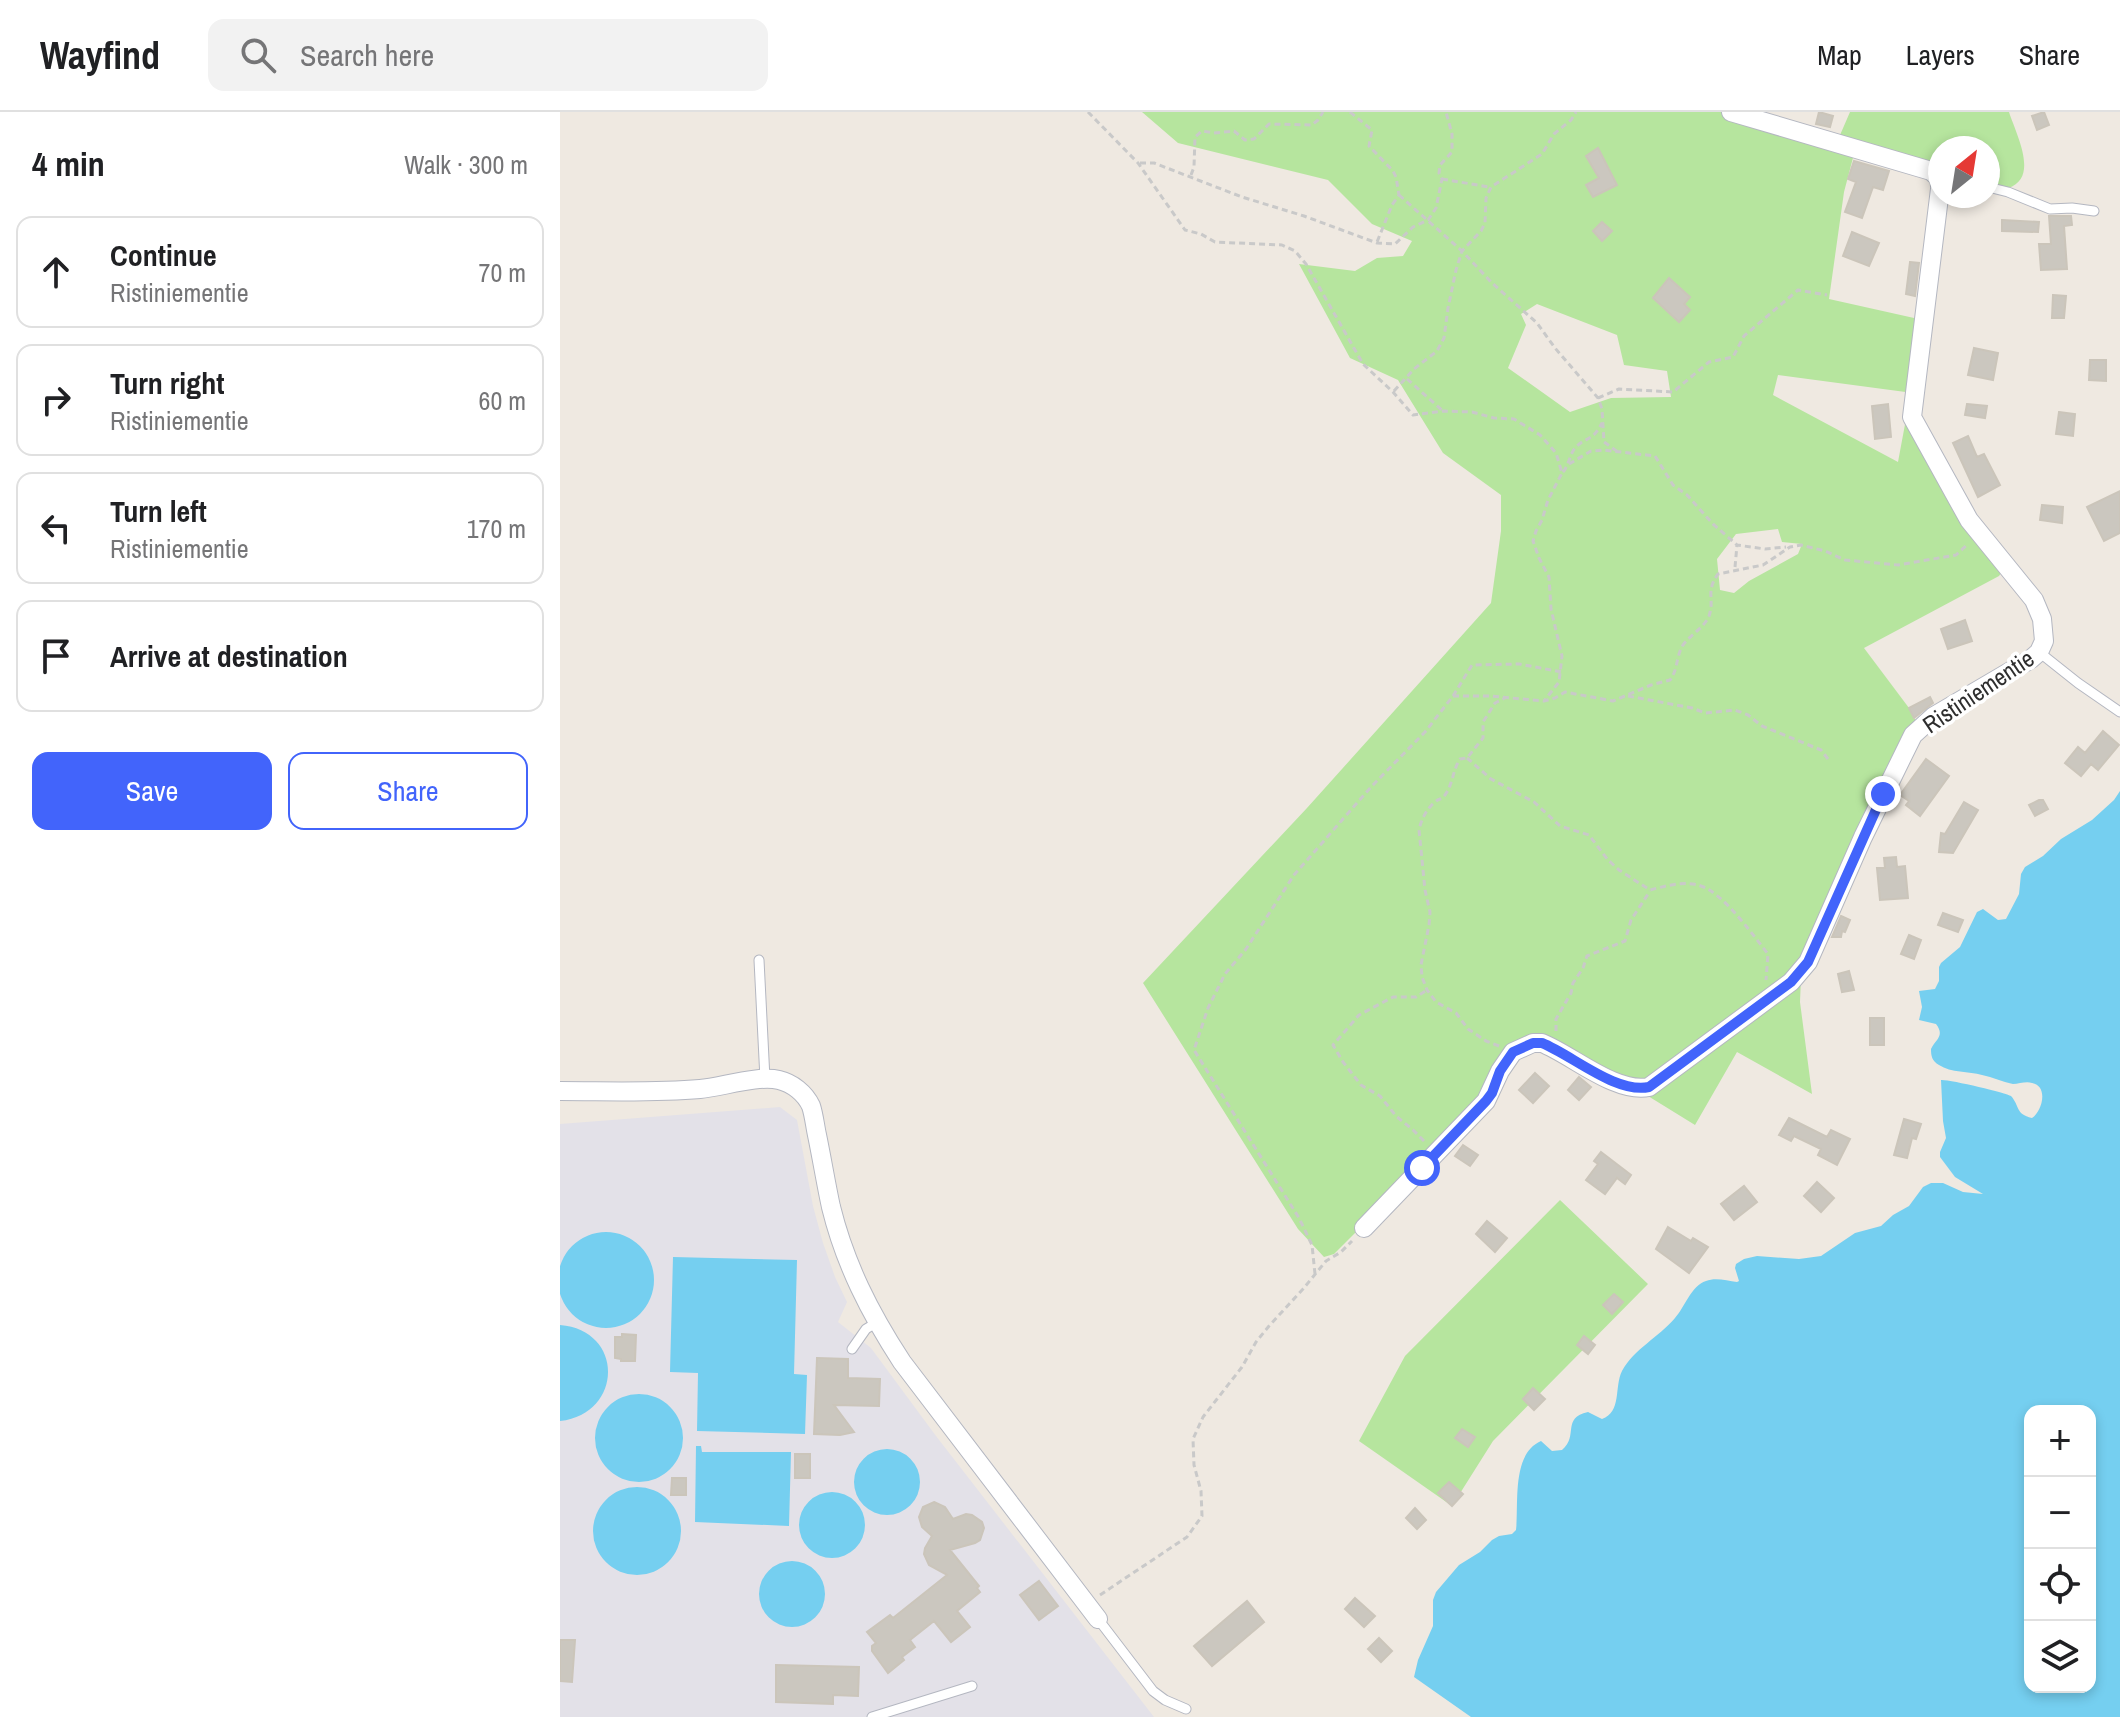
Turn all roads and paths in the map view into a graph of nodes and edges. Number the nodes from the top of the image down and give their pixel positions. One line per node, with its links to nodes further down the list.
1 (1088, 112): 7 (path)
2 (1323, 112): 9 (path)
3 (1350, 112): 13 (path)
4 (1446, 112): 10 (path)
5 (1576, 112): 11 (path)
6 (1731, 112): 8 (street, Ristiniementie)
7 (1138, 163): 9 (path); 21 (path)
8 (1928, 170)
9 (1191, 176): 17 (path)
10 (1442, 179): 11 (path); 16 (path)
11 (1491, 187): 18 (path)
12 (2000, 190): 15 (lane)
13 (1399, 195): 16 (path); 17 (path)
14 (1937, 208): 28 (street, Ristiniementie)
15 (2094, 211)
16 (1428, 220): 17 (path); 18 (path)
17 (1377, 243)
18 (1462, 251): 20 (path); 22 (path)
19 (1827, 295): 22 (path)
20 (1406, 378): 21 (path); 23 (path)
21 (1393, 392): 23 (path)
22 (1598, 398): 24 (path)
23 (1443, 411): 27 (path)
24 (1603, 420): 25 (path); 26 (path)
25 (1618, 452): 26 (path); 29 (path)
26 (1569, 464): 27 (path)
27 (1562, 473): 33 (path)
28 (1980, 534): 30 (path); 32 (street, Ristiniementie)
29 (1737, 545): 30 (path); 31 (path)
30 (1790, 547): 31 (path)
31 (1734, 569): 35 (path)
32 (2039, 652): 38 (lane); 44 (street, Ristiniementie)
33 (1562, 672): 34 (path); 37 (path)
34 (1453, 696): 36 (path); 51 (path)
35 (1628, 696): 37 (path); 40 (path)
36 (1505, 698): 37 (path); 39 (path)
37 (1544, 701)
38 (2120, 712)
39 (1467, 758): 41 (path); 43 (path)
40 (1828, 759)
41 (1650, 890): 44 (path); 45 (path)
42 (759, 960): 47 (lane)
43 (1427, 990): 46 (path); 49 (path)
44 (1774, 996): 45 (street, Ristiniementie)
45 (1549, 1046): 46 (street)
46 (1513, 1052): 49 (street)
47 (765, 1079): 48 (street); 52 (street)
48 (560, 1091)
49 (1437, 1152): 50 (street)
50 (1364, 1228): 51 (path)
51 (1315, 1274): 54 (path)
52 (876, 1323): 53 (lane); 54 (street)
53 (852, 1349)
54 (1093, 1612): 56 (lane)
55 (972, 1686): 57 (lane)
56 (1186, 1709)
57 (872, 1717)

